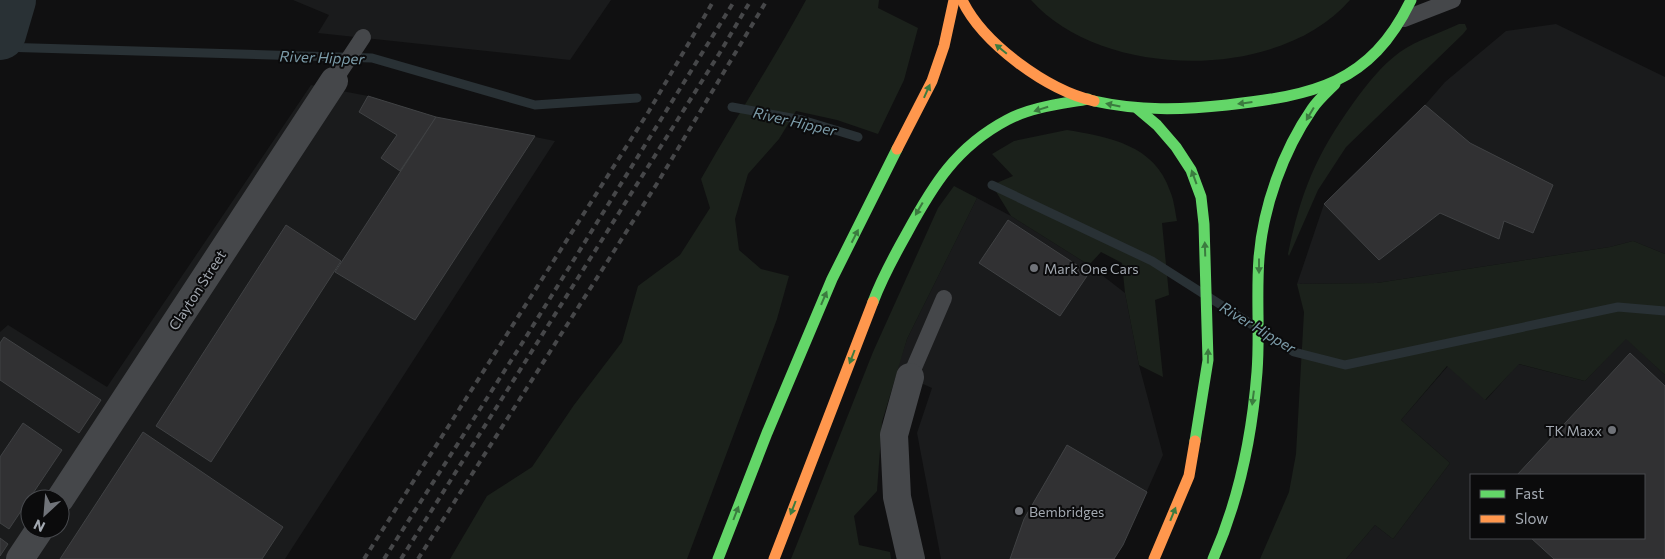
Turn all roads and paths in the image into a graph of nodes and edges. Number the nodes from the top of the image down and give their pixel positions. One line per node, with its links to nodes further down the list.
1 (954, 0): 16 (highway, one-way to 1)
2 (962, 0): 9 (highway, one-way to 2)
3 (1412, 0): 5 (highway)
4 (1453, 0): 5 (lane)
5 (1404, 18): 7 (highway)
6 (362, 37): 8 (lane)
7 (1341, 77): 10 (highway, one-way to 10); 20 (highway, one-way to 20)
8 (334, 81): 13 (street, Clayton Street)
9 (1088, 99): 10 (highway, one-way to 9); 17 (highway, one-way to 17)
10 (1138, 109): 19 (highway, one-way to 10)
11 (944, 298): 12 (lane)
12 (910, 377): 18 (street)
13 (67, 489)
14 (33, 539): 15 (street)
15 (20, 559)
16 (718, 559)
17 (774, 559)
18 (911, 559)
19 (1154, 559)
20 (1213, 559)

